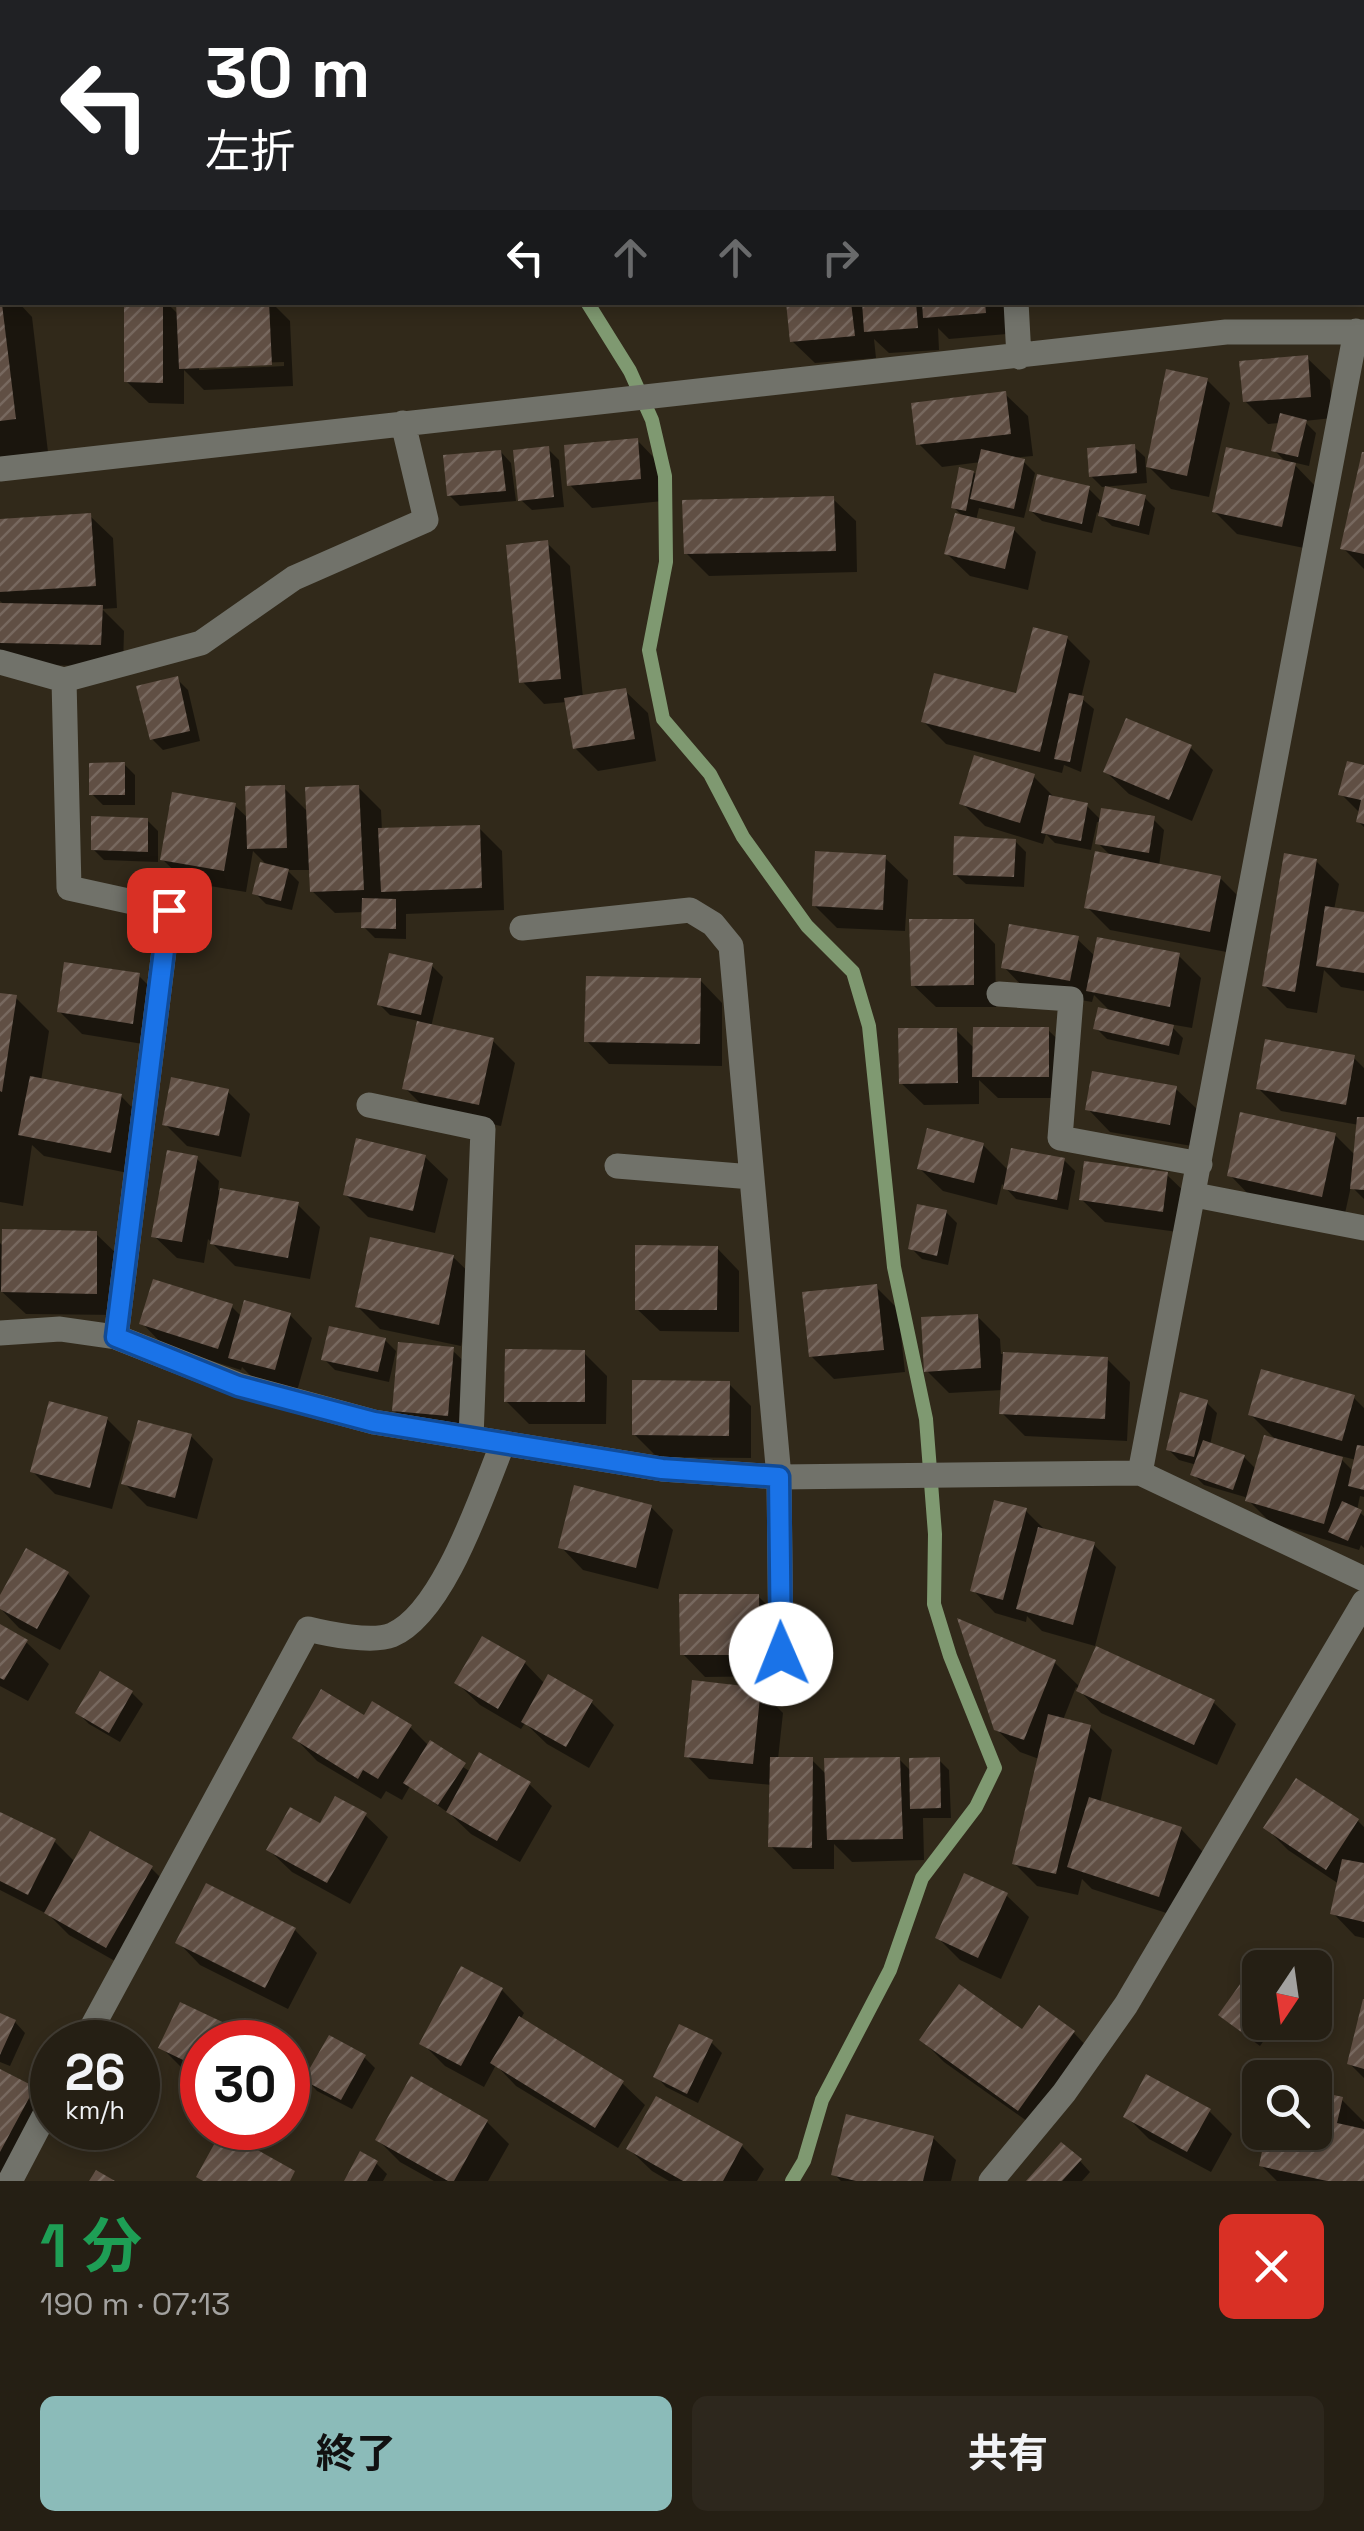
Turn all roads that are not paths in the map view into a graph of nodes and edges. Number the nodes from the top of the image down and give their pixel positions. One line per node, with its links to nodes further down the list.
1 (1016, 305): 3 (street)
2 (1360, 331): 3 (street); 11 (street)
3 (1019, 357): 4 (street)
4 (403, 423): 5 (street); 7 (street)
5 (0, 469)
6 (0, 662): 7 (street)
7 (64, 680): 17 (street)
8 (522, 928): 13 (street)
9 (1000, 994): 11 (street)
10 (369, 1105): 18 (street)
11 (1200, 1164): 14 (street)
12 (617, 1166): 13 (street)
13 (752, 1177): 21 (street)
14 (1194, 1195): 15 (street); 20 (street)
15 (1364, 1228)
16 (0, 1333): 17 (street)
17 (116, 1337): 18 (street)
18 (471, 1438): 19 (street)
19 (503, 1443): 21 (street); 25 (street)
20 (1140, 1473): 21 (street); 22 (street)
21 (779, 1477): 24 (street)
22 (1364, 1579)
23 (1364, 1602): 28 (street)
24 (781, 1654)
25 (96, 2020)
26 (30, 2143): 27 (street)
27 (10, 2181)
28 (991, 2181)

